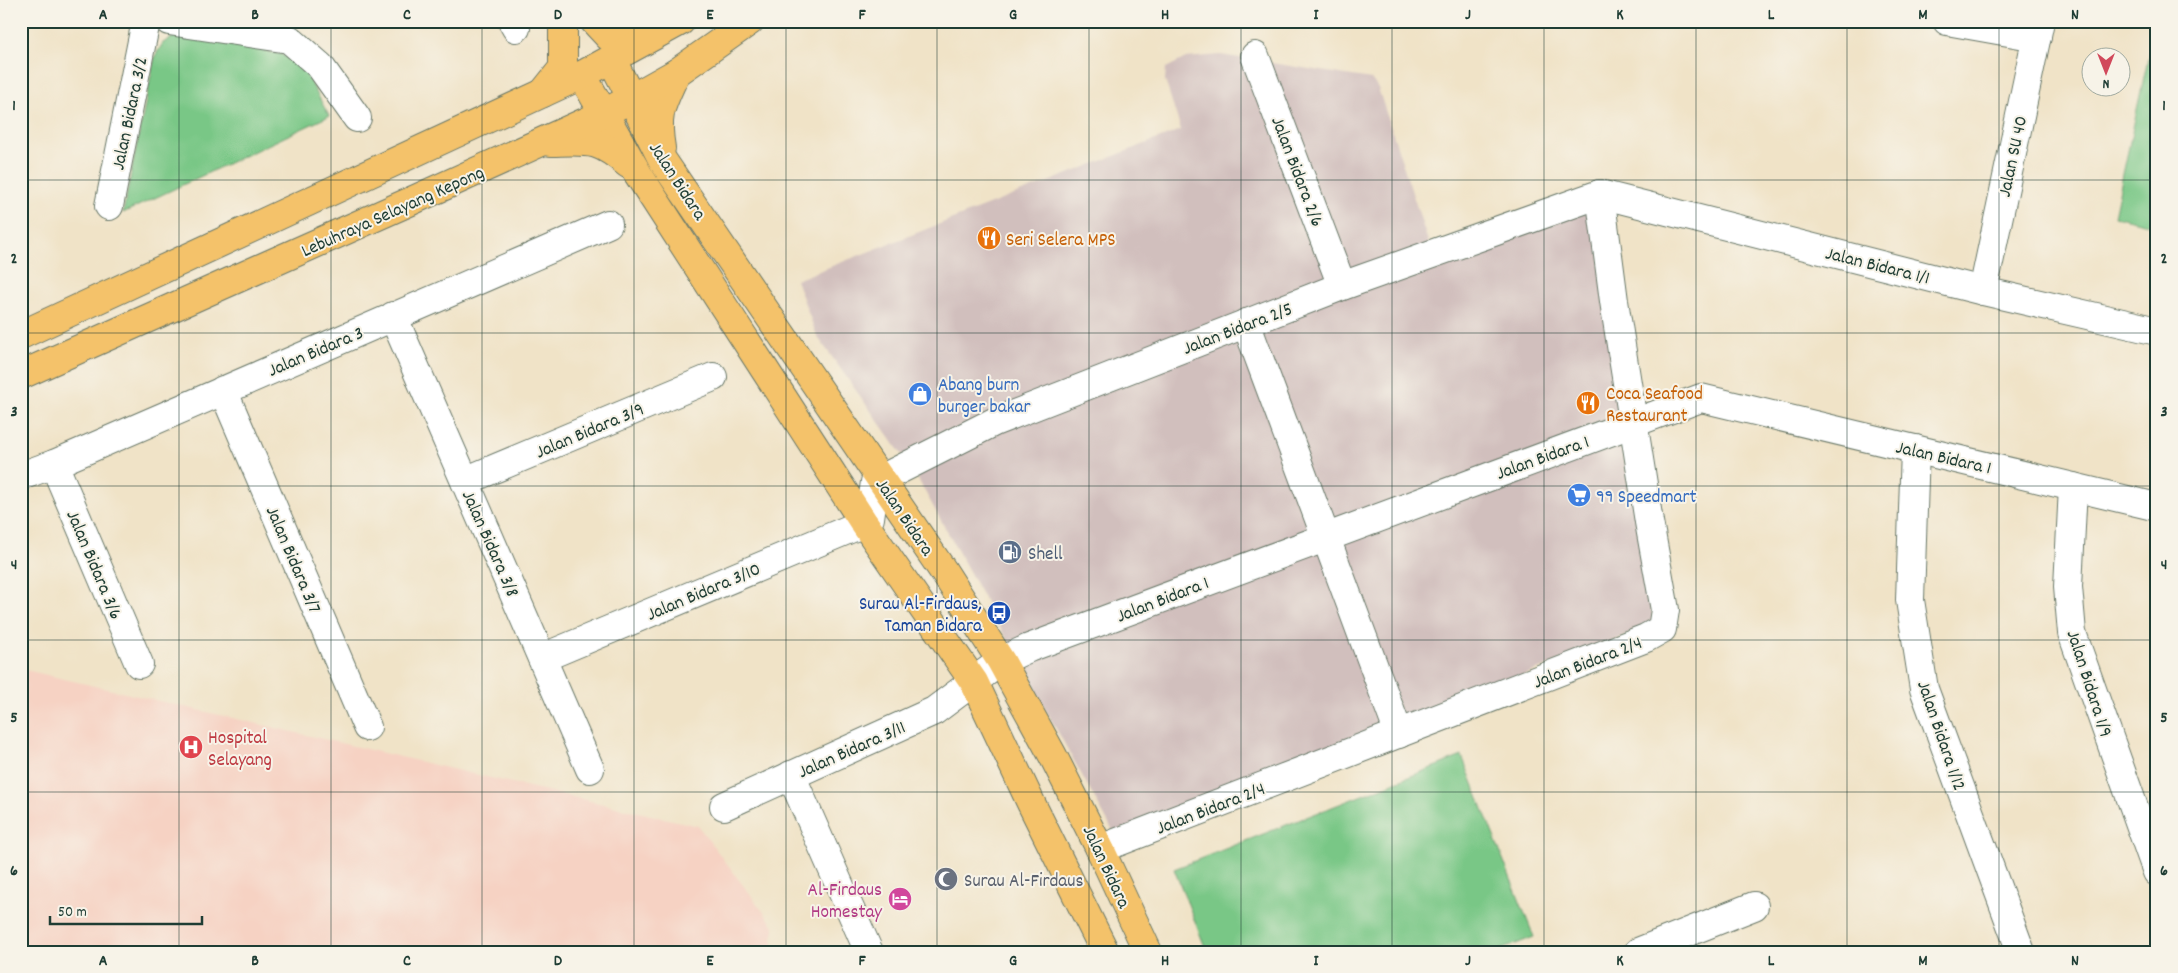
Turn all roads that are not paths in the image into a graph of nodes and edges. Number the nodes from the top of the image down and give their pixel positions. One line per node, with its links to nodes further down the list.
1 (146, 21): 22 (street, Jalan Bidara 3/2)
2 (169, 21): 17 (street)
3 (592, 21): 9 (main road); 11 (street)
4 (680, 21): 9 (main road)
5 (750, 21): 12 (main road, Lebuhraya Selayang Kepong)
6 (1948, 21): 8 (street)
7 (563, 22): 13 (street); 14 (main road)
8 (2038, 29): 25 (street, Jalan SU 40)
9 (655, 35): 11 (main road)
10 (1255, 56): 24 (street, Jalan Bidara 2/6)
11 (612, 60): 13 (main road); 15 (main road, Jalan Bidara)
12 (676, 73): 15 (main road, Lebuhraya Selayang Kepong); 19 (main road)
13 (582, 75): 14 (main road); 16 (main road, Jalan Bidara)
14 (543, 93): 29 (main road)
15 (632, 99): 16 (main road, Lebuhraya Selayang Kepong); 19 (main road, Jalan Bidara)
16 (603, 114): 18 (main road, Lebuhraya Selayang Kepong); 20 (main road, Jalan Bidara)
17 (357, 118)
18 (544, 142): 20 (main road); 30 (main road, Lebuhraya Selayang Kepong)
19 (664, 160): 37 (main road, Jalan Bidara)
20 (638, 174): 41 (main road, Jalan Bidara)
21 (1600, 194): 24 (street, Jalan Bidara 2/5); 25 (street, Jalan Bidara 1/1); 33 (street, Jalan Bidara 2/4)
22 (109, 206)
23 (608, 224): 26 (street, Jalan Bidara 3)
24 (1342, 286): 27 (street, Jalan Bidara 2/5)
25 (1983, 291): 28 (street, Jalan Bidara 1/1)
26 (393, 316): 32 (street, Jalan Bidara 3); 38 (street, Jalan Bidara 3/8)
27 (1246, 323): 37 (street, Jalan Bidara 2/5); 42 (street)
28 (2157, 331)
29 (21, 335)
30 (21, 374)
31 (712, 377): 38 (street, Jalan Bidara 3/9)
32 (223, 390): 35 (street, Jalan Bidara 3); 47 (street, Jalan Bidara 3/7)
33 (1634, 422): 34 (street, Jalan Bidara 1); 42 (street, Jalan Bidara 1); 48 (street, Jalan Bidara 2/4)
34 (1915, 449): 39 (street, Jalan Bidara 1); 59 (street, Jalan Bidara 1/12)
35 (54, 464): 36 (street, Jalan Bidara 3); 45 (street, Jalan Bidara 3/6)
36 (21, 476)
37 (880, 478): 41 (street); 44 (main road, Jalan Bidara)
38 (465, 482): 43 (street, Jalan Bidara 3/8)
39 (2074, 487): 40 (street, Jalan Bidara 1); 53 (street, Jalan Bidara 1/9)
40 (2157, 507)
41 (864, 522): 43 (street, Jalan Bidara 3/10); 46 (main road, Jalan Bidara)
42 (1326, 536): 44 (street, Jalan Bidara 1); 48 (street)
43 (542, 658): 49 (street, Jalan Bidara 3/8)
44 (1001, 662): 46 (street, Jalan Bidara 1); 52 (main road, Jalan Bidara)
45 (139, 664)
46 (974, 682): 50 (street, Jalan Bidara 3/11); 56 (main road, Jalan Bidara)
47 (367, 727)
48 (1399, 734): 52 (street, Jalan Bidara 2/4)
49 (590, 769)
50 (791, 775): 51 (street, Jalan Bidara 3/11); 55 (street)
51 (724, 806)
52 (1100, 849): 57 (main road, Jalan Bidara)
53 (2157, 872)
54 (1754, 906): 58 (street)
55 (869, 952)
56 (1106, 952)
57 (1148, 952)
58 (1638, 952)
59 (2021, 952)

